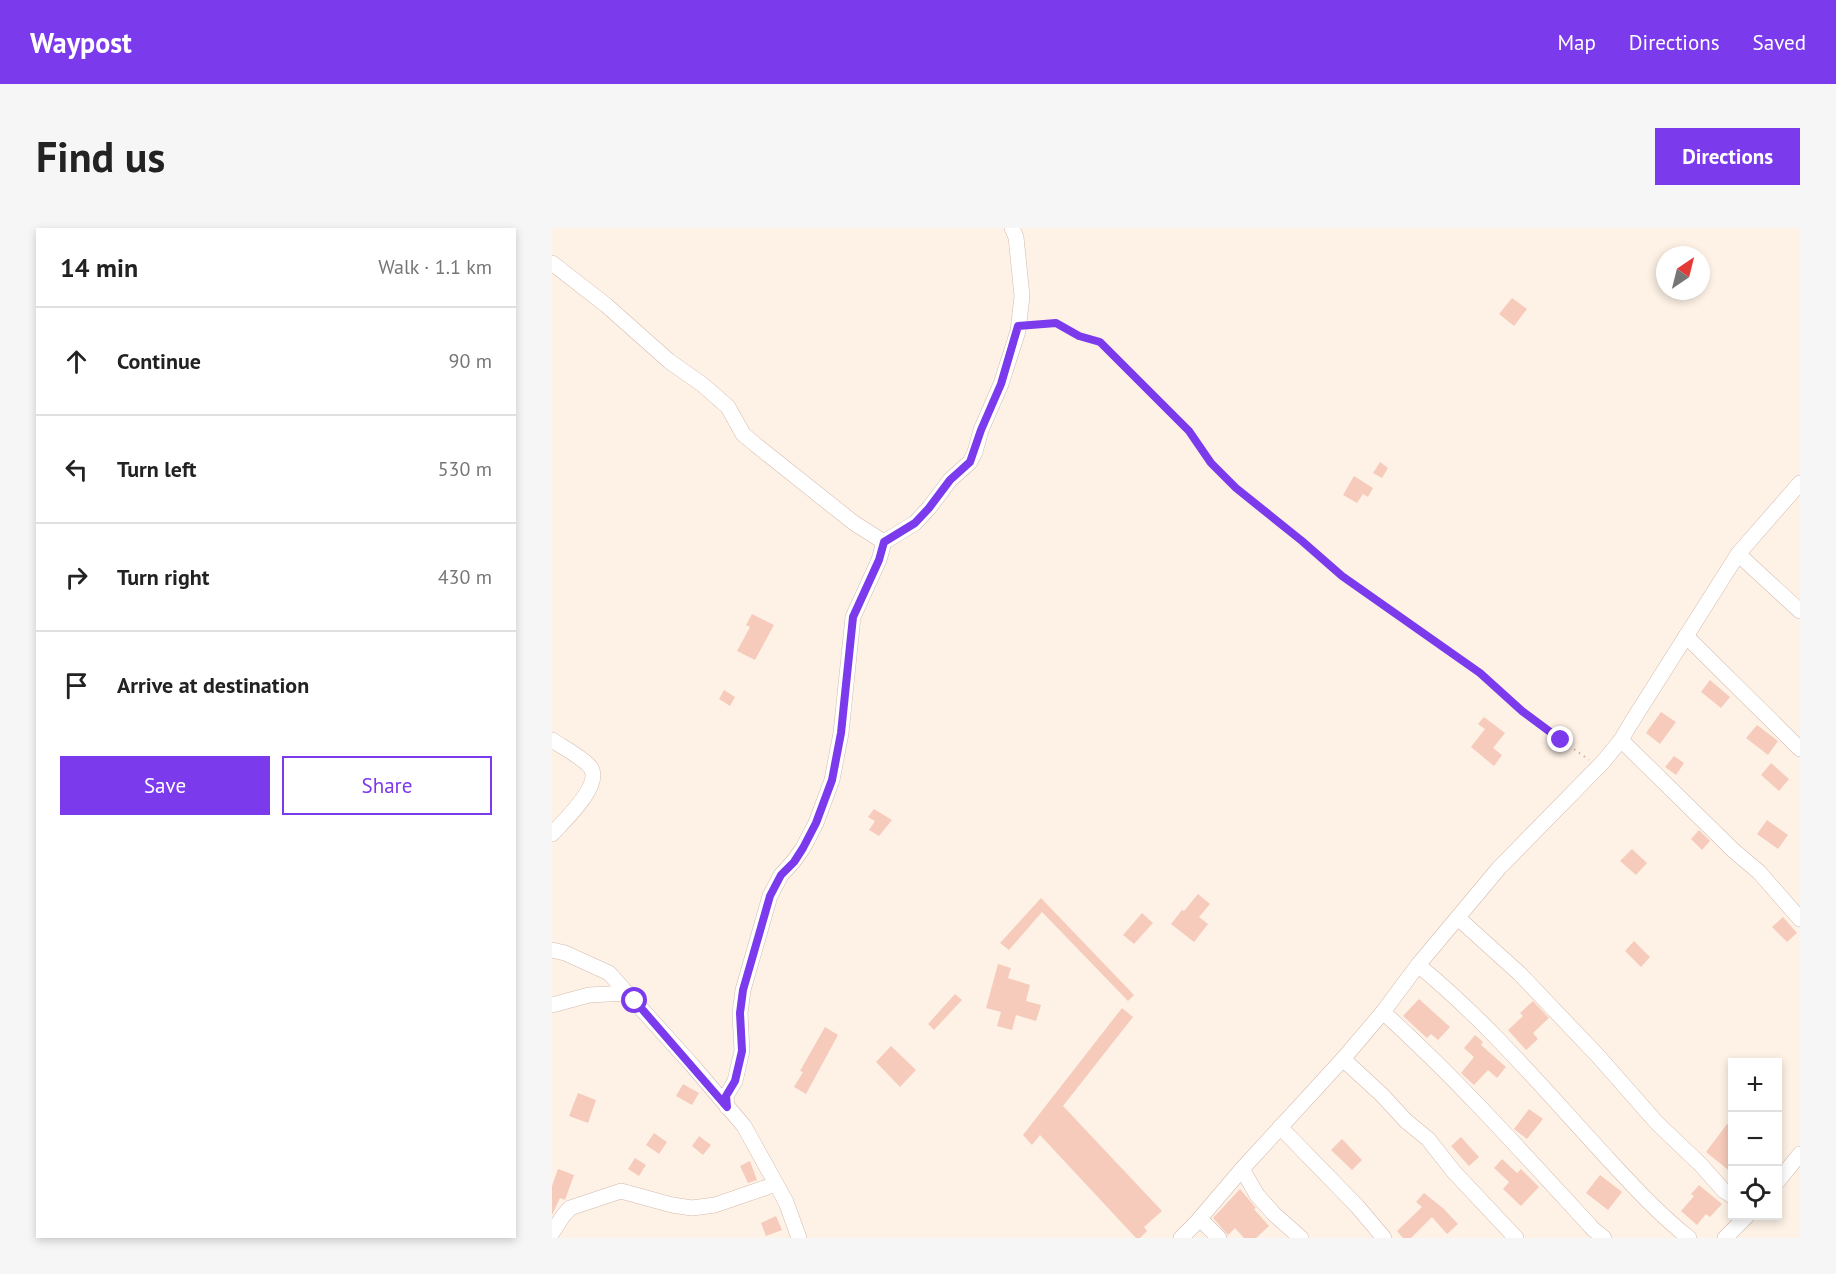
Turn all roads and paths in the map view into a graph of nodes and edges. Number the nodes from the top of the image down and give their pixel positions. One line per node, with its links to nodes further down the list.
1 (1012, 228): 3 (street)
2 (552, 263): 5 (street)
3 (1018, 326): 5 (street); 12 (path)
4 (1798, 490): 6 (street)
5 (884, 542): 22 (street)
6 (1738, 554): 7 (street); 8 (street)
7 (1800, 611)
8 (1686, 636): 10 (street); 11 (street)
9 (552, 740): 13 (street)
10 (1622, 740): 12 (street); 15 (street)
11 (1800, 749)
12 (1598, 767): 14 (street)
13 (552, 834)
14 (1458, 918): 17 (street); 28 (street)
15 (1800, 919)
16 (552, 950): 18 (street)
17 (1418, 965): 20 (street); 39 (street)
18 (628, 993): 19 (street); 22 (street)
19 (552, 1005)
20 (1383, 1012): 21 (street); 38 (street)
21 (1343, 1059): 23 (street); 37 (street)
22 (727, 1107): 27 (street)
23 (1280, 1127): 25 (street); 36 (street)
24 (1800, 1154): 26 (street)
25 (1242, 1169): 29 (street); 35 (street)
26 (1782, 1176)
27 (776, 1184): 31 (street); 32 (street)
28 (1728, 1194)
29 (1200, 1219): 33 (street); 34 (street)
30 (1742, 1220): 40 (street)
31 (552, 1233)
32 (799, 1238)
33 (1181, 1238)
34 (1219, 1238)
35 (1301, 1238)
36 (1384, 1238)
37 (1516, 1238)
38 (1604, 1238)
39 (1689, 1238)
40 (1725, 1238)

